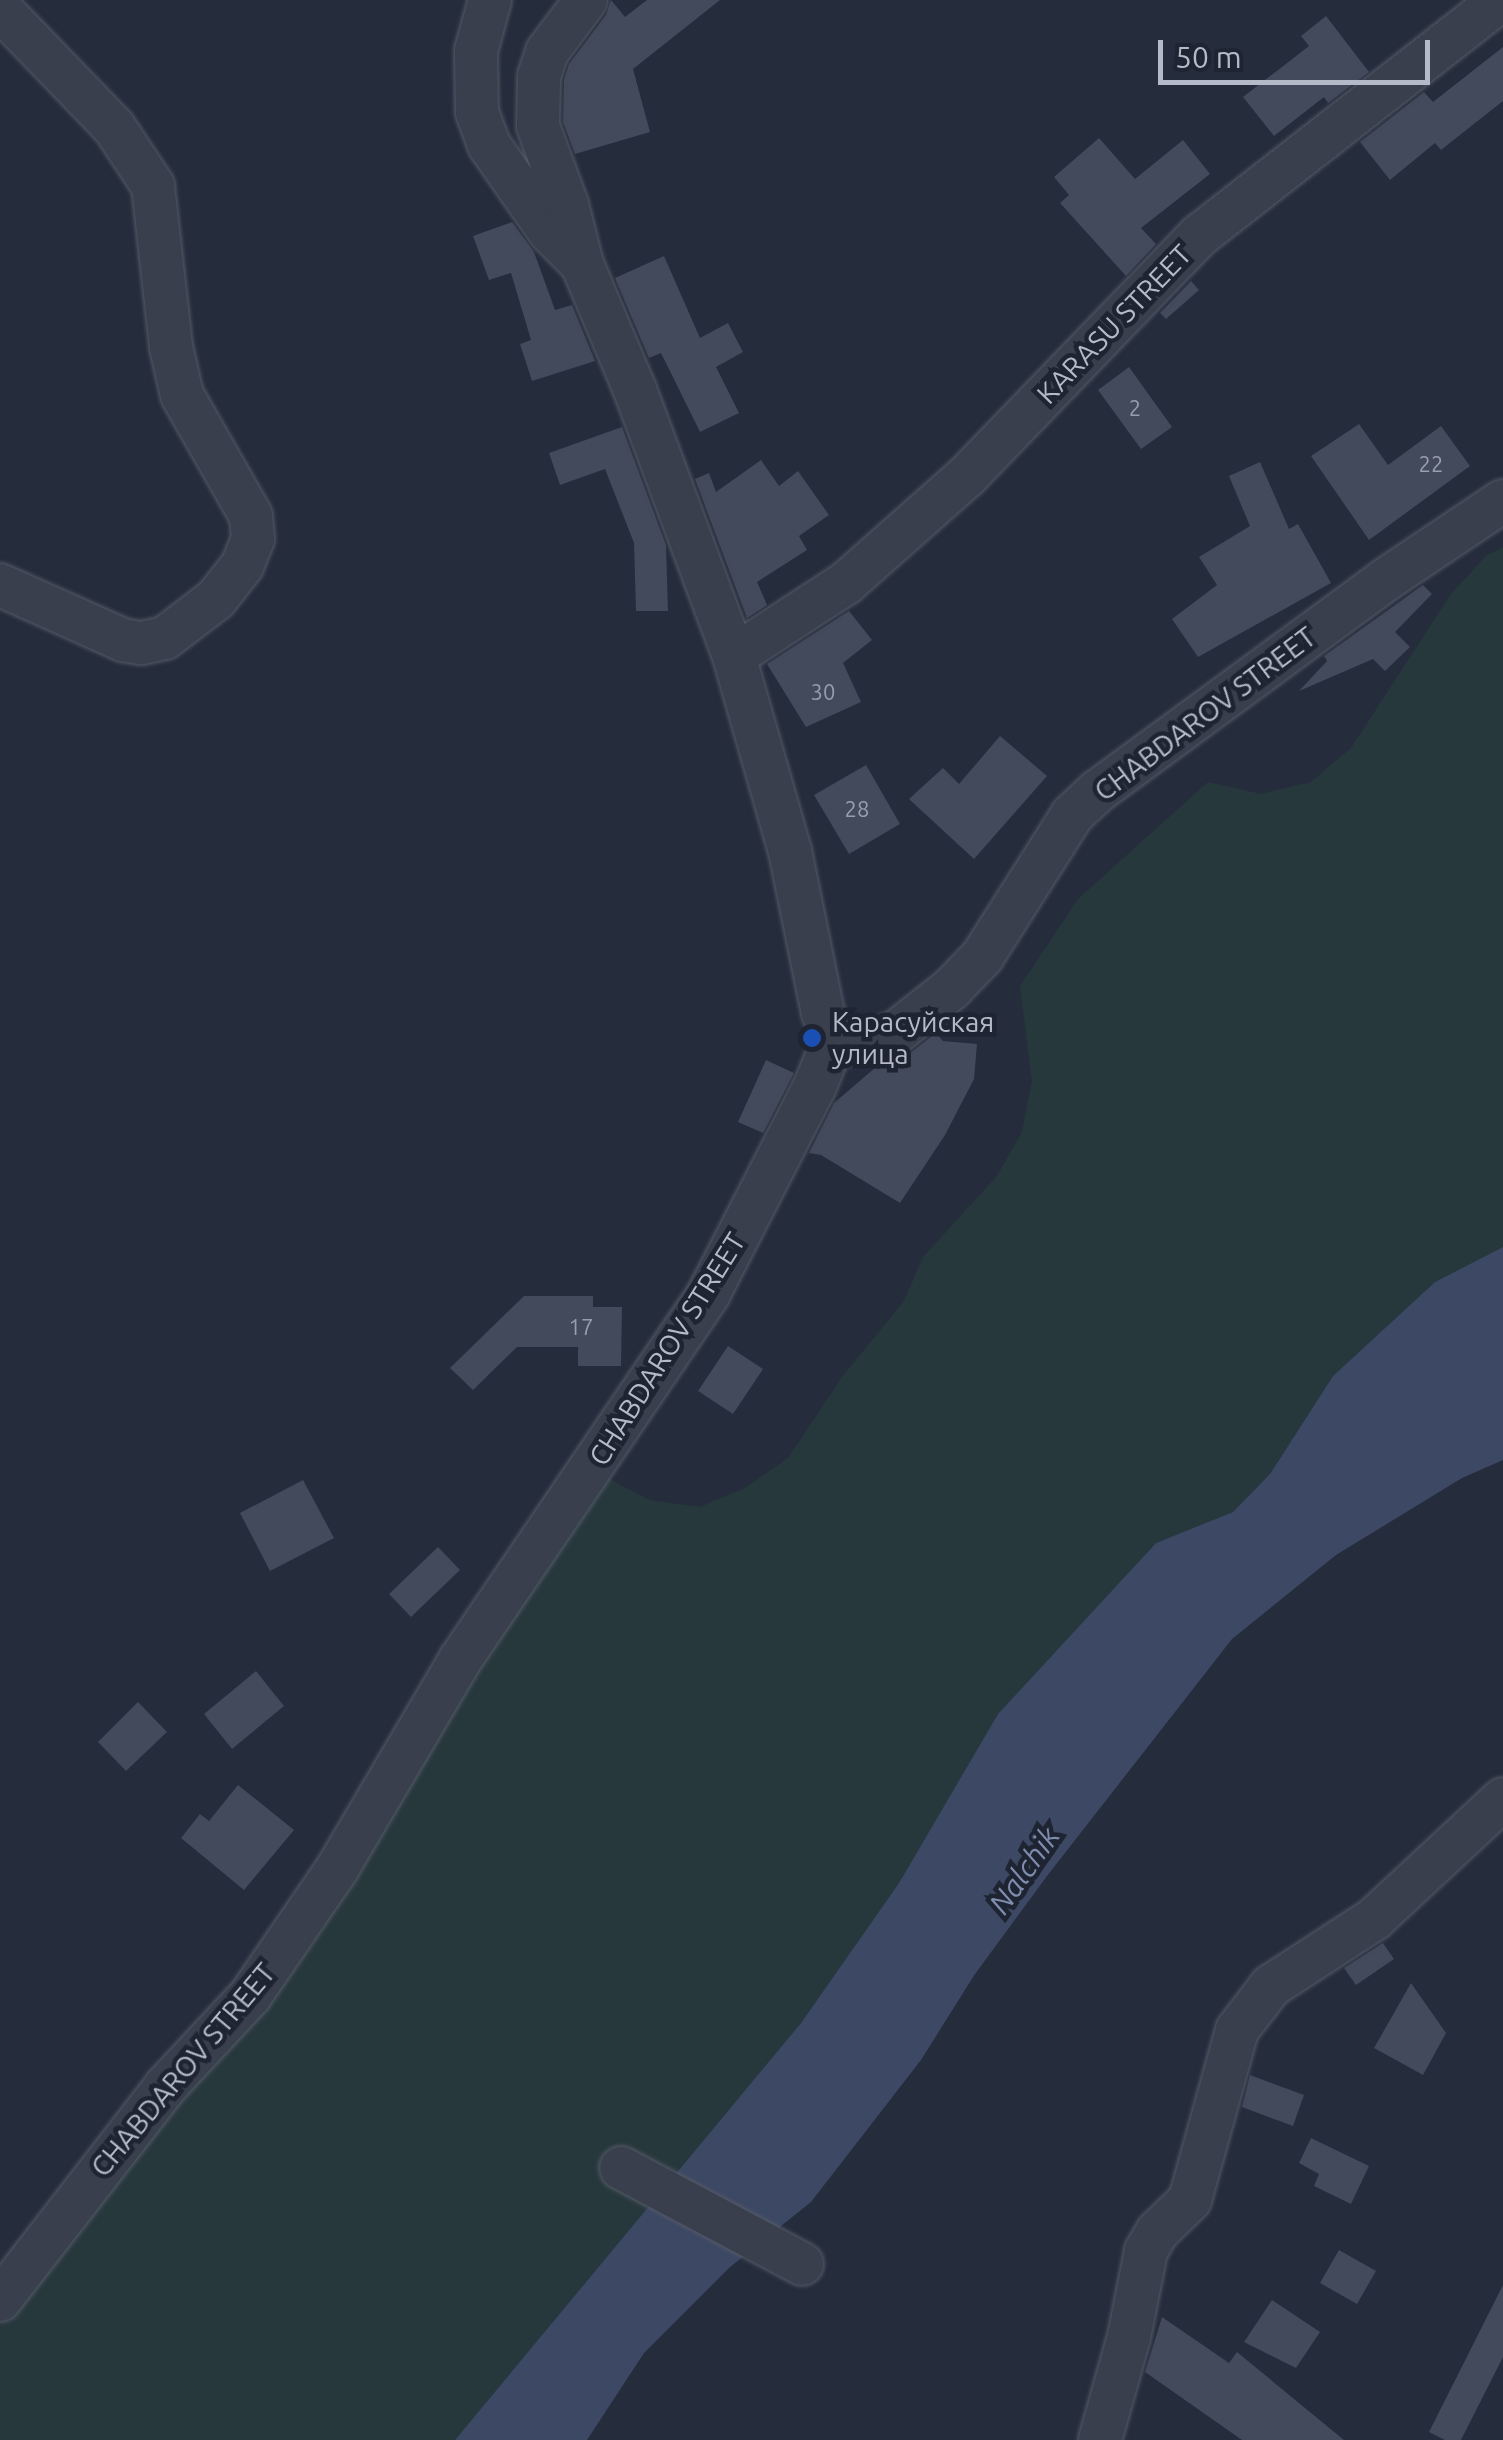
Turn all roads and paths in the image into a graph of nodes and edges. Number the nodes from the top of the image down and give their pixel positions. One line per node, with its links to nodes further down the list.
1 (490, 0): 5 (street)
2 (586, 0): 5 (street)
3 (1498, 1): 8 (street, KARASU STREET)
4 (0, 9): 7 (street)
5 (582, 264): 8 (street)
6 (1503, 501): 9 (street, CHABDAROV STREET)
7 (0, 585)
8 (734, 656): 9 (street)
9 (835, 1037): 13 (street, CHABDAROV STREET)
10 (1503, 1799): 14 (street)
11 (629, 2170): 12 (street)
12 (799, 2262)
13 (0, 2300)
14 (1100, 2440)

